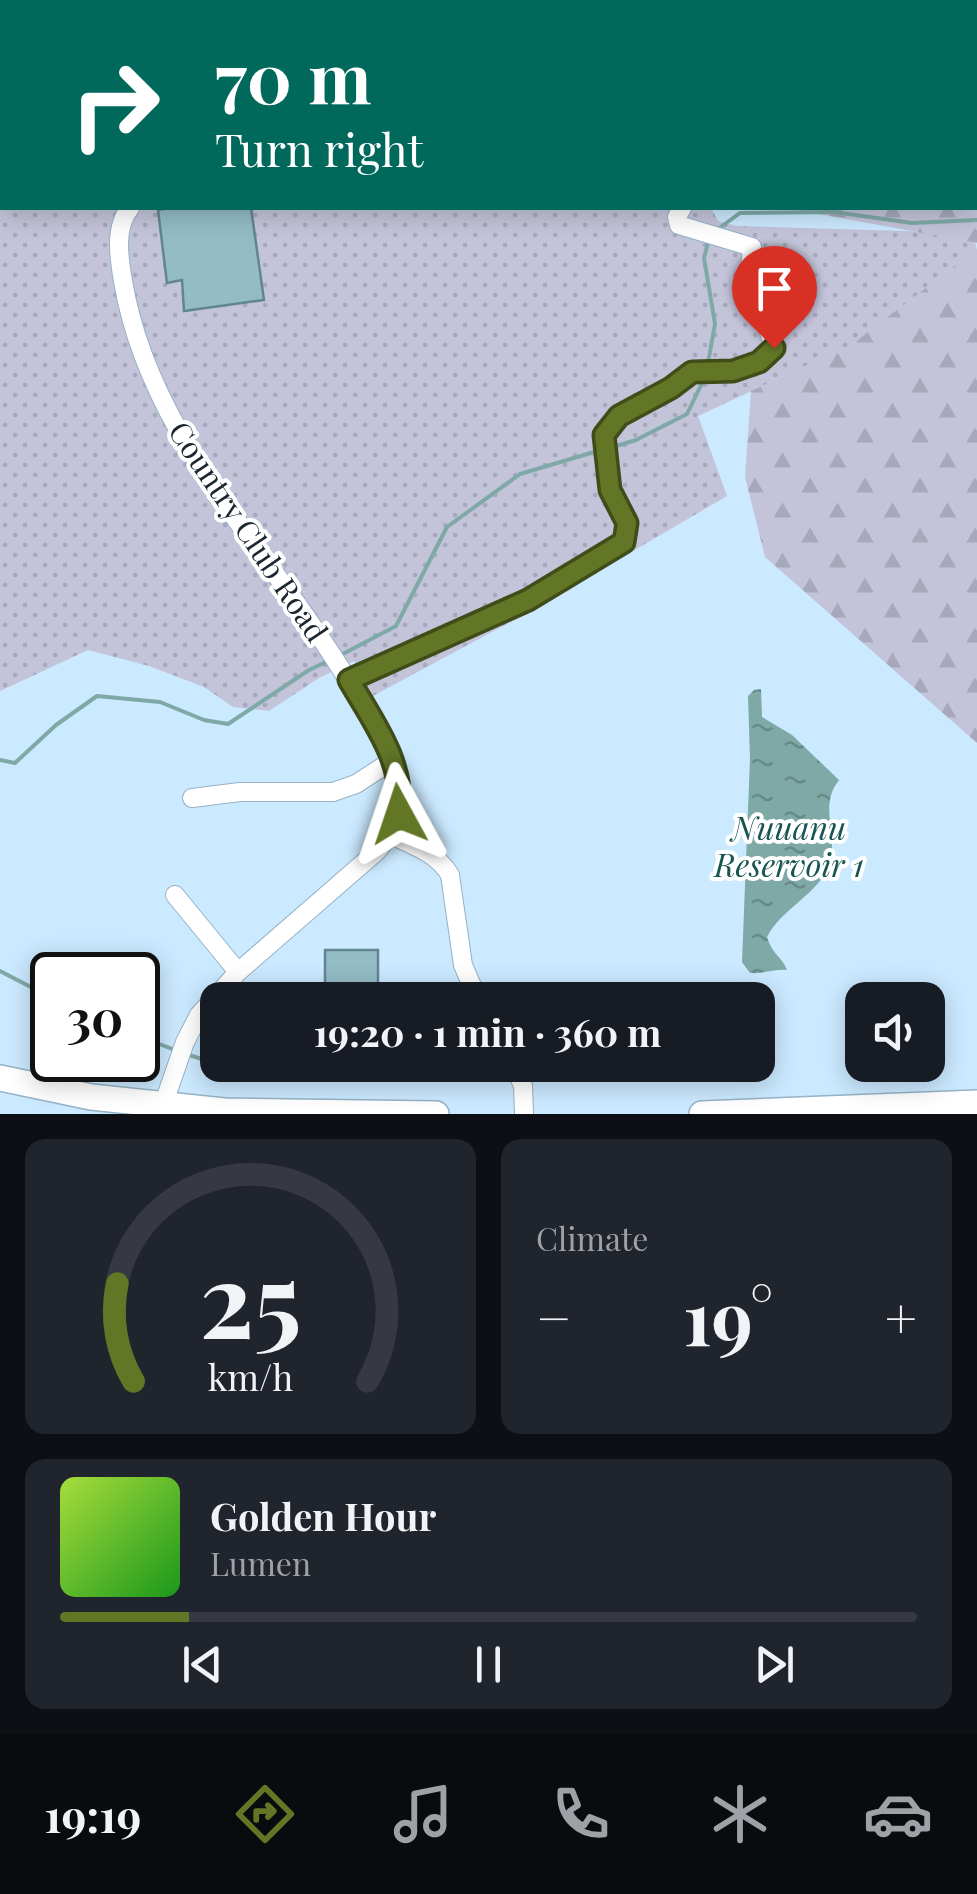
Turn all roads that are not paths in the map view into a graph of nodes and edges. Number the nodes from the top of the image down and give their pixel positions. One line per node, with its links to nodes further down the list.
1 (129, 210): 3 (street, Country Club Road)
2 (681, 210): 3 (street)
3 (346, 675): 4 (street, Country Club Road)
4 (393, 760): 5 (street); 6 (street, Country Club Road)
5 (192, 798)
6 (392, 836): 8 (street); 9 (street)
7 (175, 896): 8 (street)
8 (238, 972): 13 (street)
9 (470, 982)
10 (0, 1078): 13 (highway)
11 (522, 1082): 17 (street)
12 (977, 1103): 14 (highway)
13 (162, 1110): 15 (highway)
14 (879, 1111): 18 (highway)
15 (304, 1113): 16 (highway)
16 (436, 1114)
17 (524, 1114)
18 (702, 1114)

